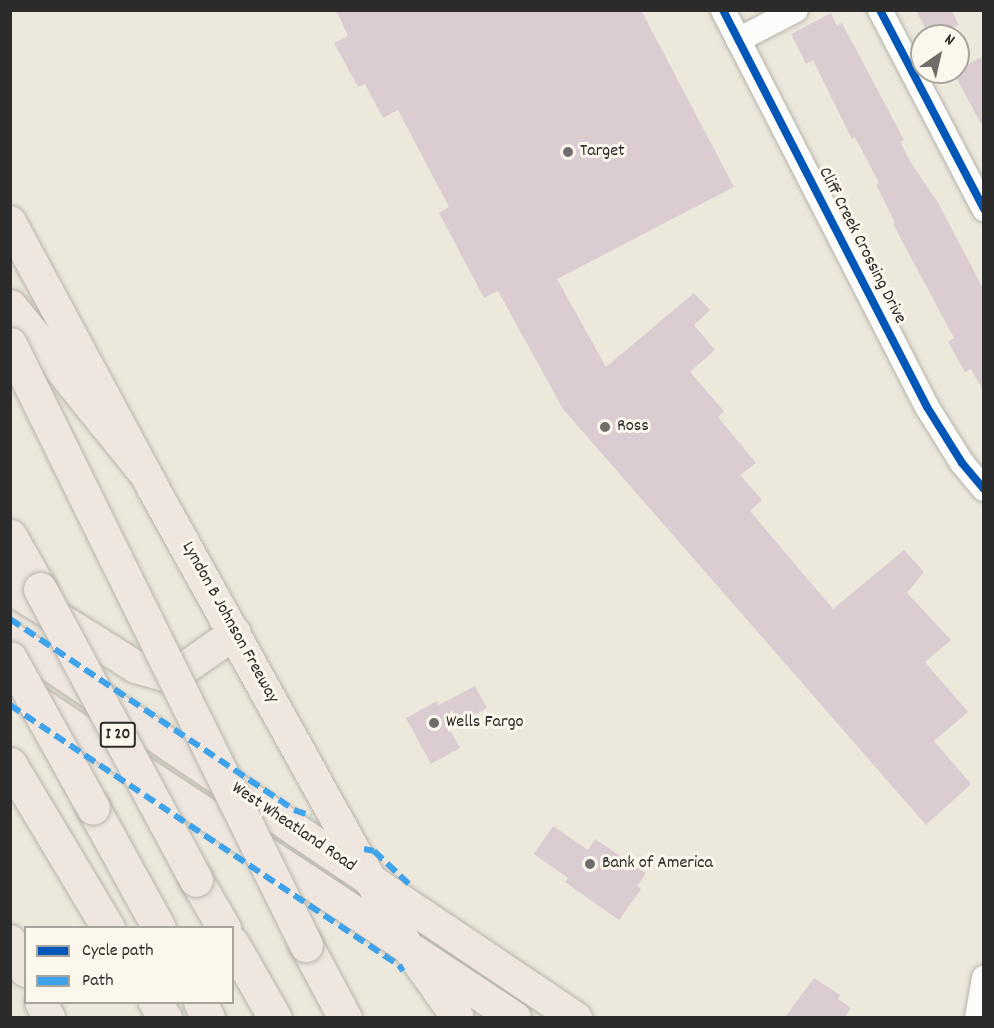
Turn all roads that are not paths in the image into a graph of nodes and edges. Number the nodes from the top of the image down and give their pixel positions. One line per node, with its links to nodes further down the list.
1 (723, 10): 4 (street, Cliff Creek Crossing Drive)
2 (796, 10): 4 (street)
3 (880, 10): 5 (street)
4 (738, 40): 10 (street, Cliff Creek Crossing Drive)
5 (984, 209)
6 (10, 222): 9 (main road, Lyndon B Johnson Freeway)
7 (10, 306): 9 (highway)
8 (10, 344): 32 (highway, bridge)
9 (143, 470): 13 (main road, Lyndon B Johnson Freeway)
10 (984, 489)
11 (10, 536): 12 (highway, I 20)
12 (25, 588): 13 (main road); 23 (highway, I 20, bridge)
13 (235, 633): 19 (main road, Lyndon B Johnson Freeway)
14 (10, 638): 19 (main road, West Wheatland Road)
15 (10, 658): 22 (highway, bridge)
16 (10, 684): 18 (main road, West Wheatland Road)
17 (10, 764): 21 (highway)
18 (210, 816): 19 (main road); 26 (main road, West Wheatland Road)
19 (332, 838): 20 (main road, Lyndon B Johnson Freeway)
20 (371, 880): 26 (main road, Lyndon B Johnson Freeway); 35 (main road, West Wheatland Road)
21 (107, 926)
22 (158, 926)
23 (223, 926)
24 (10, 941): 27 (main road)
25 (234, 946): 31 (highway)
26 (407, 946): 33 (main road, Lyndon B Johnson Freeway); 34 (main road, West Wheatland Road)
27 (24, 967)
28 (984, 978): 36 (street)
29 (156, 1004): 30 (highway)
30 (165, 1017)
31 (275, 1017)
32 (345, 1017)
33 (458, 1017)
34 (515, 1017)
35 (576, 1017)
36 (977, 1017)

